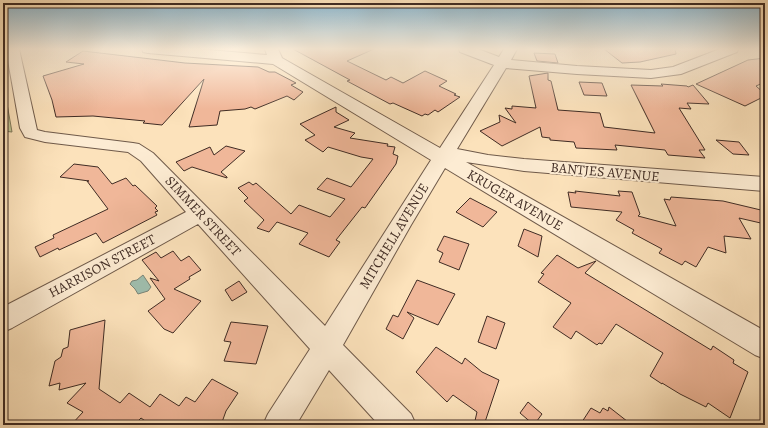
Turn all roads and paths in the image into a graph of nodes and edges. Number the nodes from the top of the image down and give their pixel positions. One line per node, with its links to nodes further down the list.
1 (16, 69): 8 (street, SIMMER STREET)
2 (293, 69): 6 (street, KRUGER AVENUE)
3 (499, 69): 6 (street, MITCHELL AVENUE)
4 (572, 69): 5 (street)
5 (681, 69)
6 (444, 155): 7 (street, BANTJES AVENUE); 10 (street, KRUGER AVENUE); 11 (street, MITCHELL AVENUE)
7 (765, 184)
8 (201, 213): 9 (street, HARRISON STREET); 11 (street, SIMMER STREET)
9 (3, 320)
10 (765, 346)
11 (327, 347): 12 (street, MITCHELL AVENUE); 13 (street, SIMMER STREET)
12 (279, 425)
13 (400, 425)

